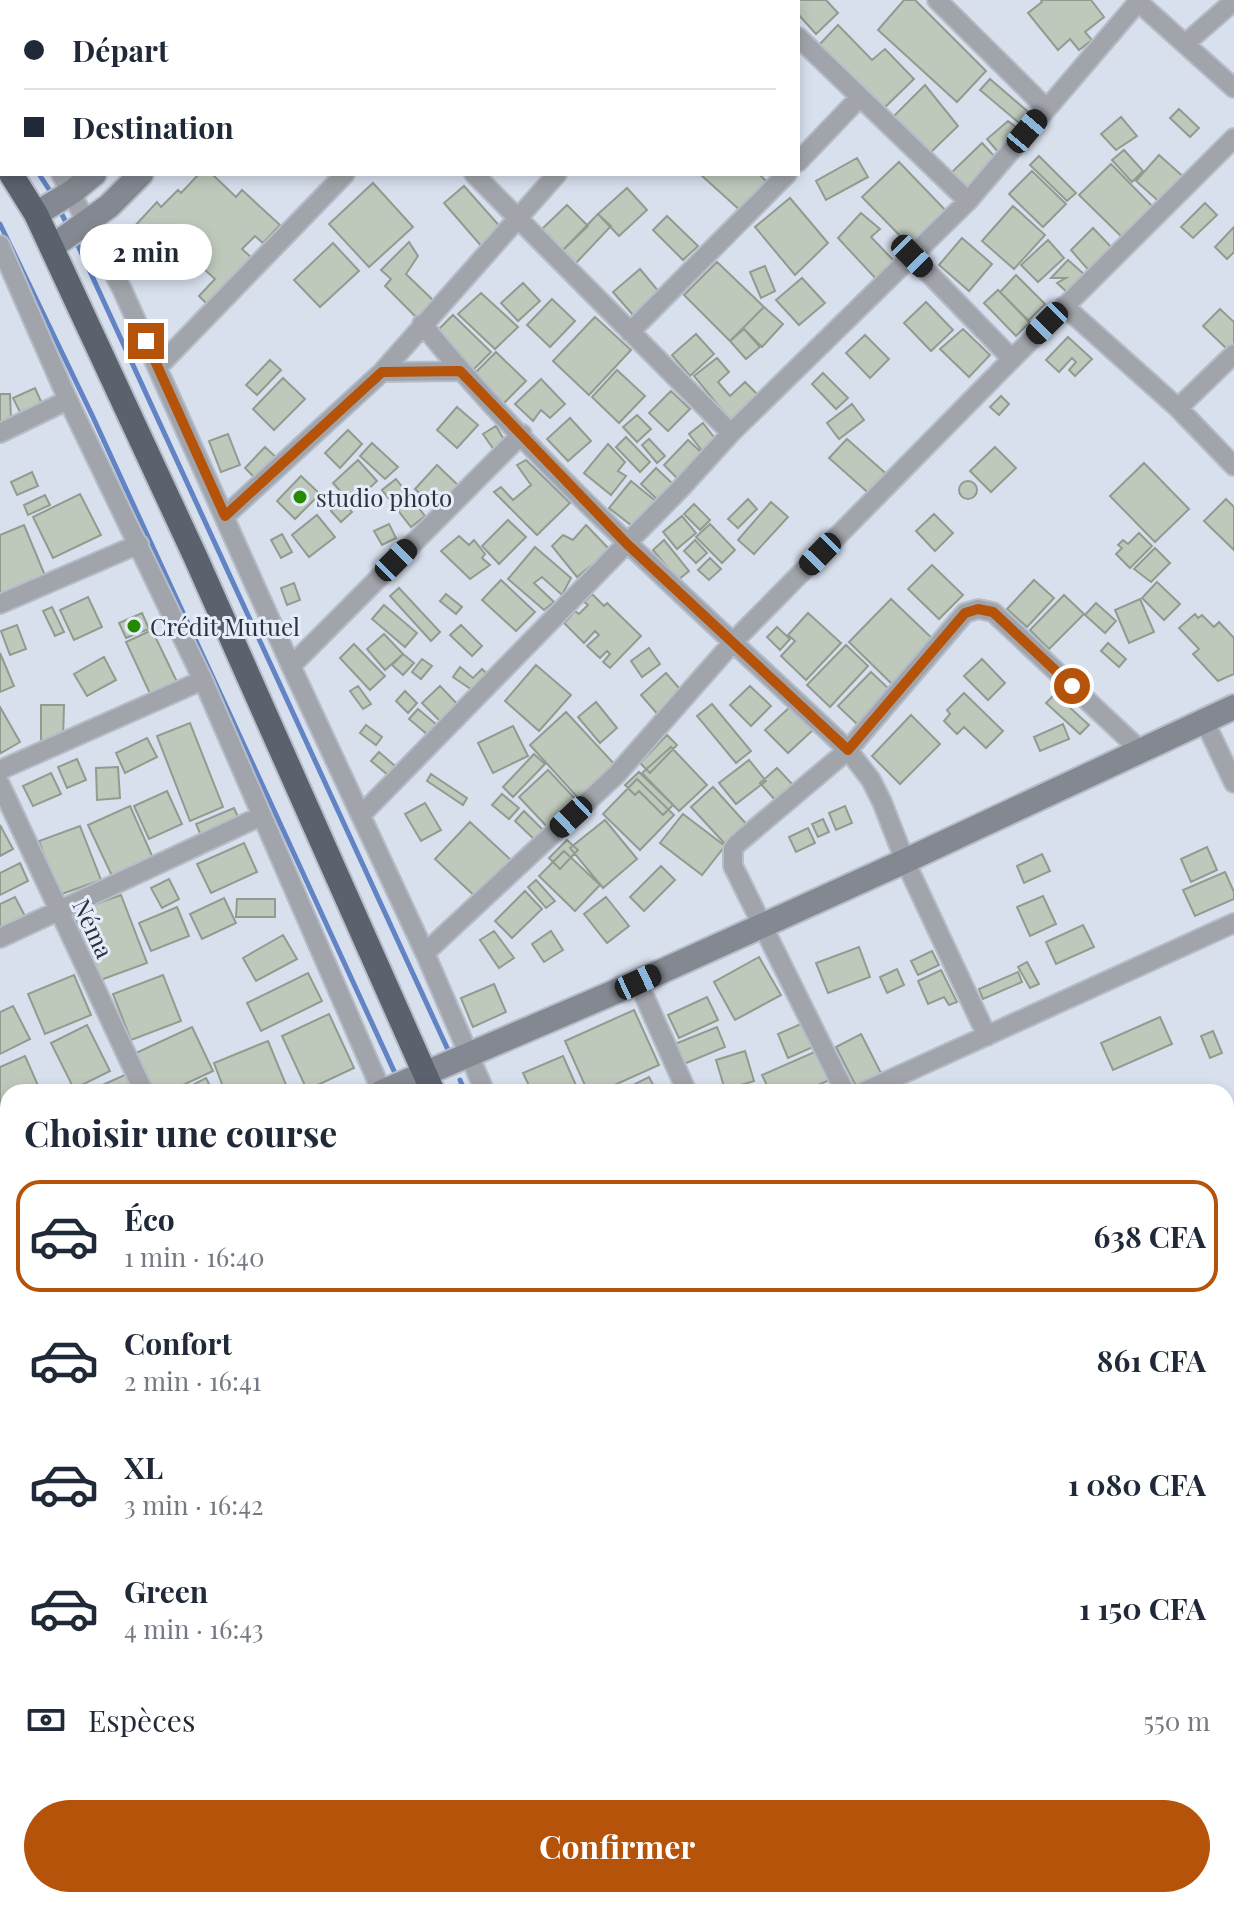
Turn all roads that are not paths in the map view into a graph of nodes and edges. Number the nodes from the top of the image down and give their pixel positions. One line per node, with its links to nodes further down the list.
1 (937, 0): 8 (street)
2 (1137, 1): 5 (street); 8 (street)
3 (1234, 1): 5 (street)
4 (800, 39): 7 (street)
5 (1186, 43): 6 (street)
6 (1234, 88)
7 (860, 97): 10 (street); 19 (street)
8 (1046, 108): 19 (street)
9 (1234, 138): 26 (street)
10 (800, 160)
11 (12, 176): 20 (highway)
12 (90, 176): 18 (main road)
13 (139, 176): 22 (main road)
14 (343, 176): 31 (street)
15 (476, 176): 21 (street)
16 (555, 176): 21 (street)
17 (785, 176): 28 (street)
18 (65, 188): 20 (main road); 22 (street)
19 (968, 201): 25 (street)
20 (36, 214): 24 (highway)
21 (520, 217): 27 (street); 28 (street)
22 (82, 227): 24 (main road); 31 (street)
23 (0, 245): 34 (street)
24 (52, 247): 65 (highway)
25 (912, 256): 30 (street); 37 (street)
26 (1064, 306): 30 (street); 35 (street)
27 (422, 324): 32 (street); 33 (street)
28 (630, 332): 37 (street)
29 (1234, 354): 35 (street)
30 (1012, 359): 44 (street)
31 (158, 367): 40 (street)
32 (460, 371): 33 (street); 38 (street)
33 (382, 372): 40 (street)
34 (68, 400): 36 (street); 41 (street)
35 (1178, 408): 39 (street)
36 (0, 433)
37 (731, 433): 42 (street)
38 (522, 434): 42 (street); 45 (street)
39 (1234, 466)
40 (225, 516): 45 (street)
41 (139, 544): 43 (street); 46 (street)
42 (627, 544): 44 (street); 54 (street)
43 (0, 604)
44 (734, 641): 49 (street); 61 (street)
45 (291, 666): 54 (street)
46 (203, 680): 51 (street); 55 (street)
47 (1234, 707): 48 (main road)
48 (1204, 720): 50 (main road); 52 (street)
49 (848, 750): 50 (street); 56 (street); 59 (street)
50 (1140, 750): 56 (main road)
51 (0, 770)
52 (1234, 783)
53 (0, 784): 57 (street, Néma)
54 (361, 815): 61 (street)
55 (261, 816): 57 (street); 67 (street)
56 (905, 861): 59 (main road); 63 (street)
57 (60, 912): 60 (street); 66 (street, Néma)
58 (1234, 923): 63 (street)
59 (761, 924): 62 (main road); 70 (street)
60 (0, 938)
61 (425, 953): 64 (street)
62 (638, 982): 64 (main road); 69 (street)
63 (987, 1036): 71 (street)
64 (469, 1053): 65 (main road); 68 (street)
65 (429, 1082)
66 (140, 1084)
67 (378, 1084)
68 (482, 1084)
69 (683, 1084)
70 (841, 1084)
71 (881, 1084)

